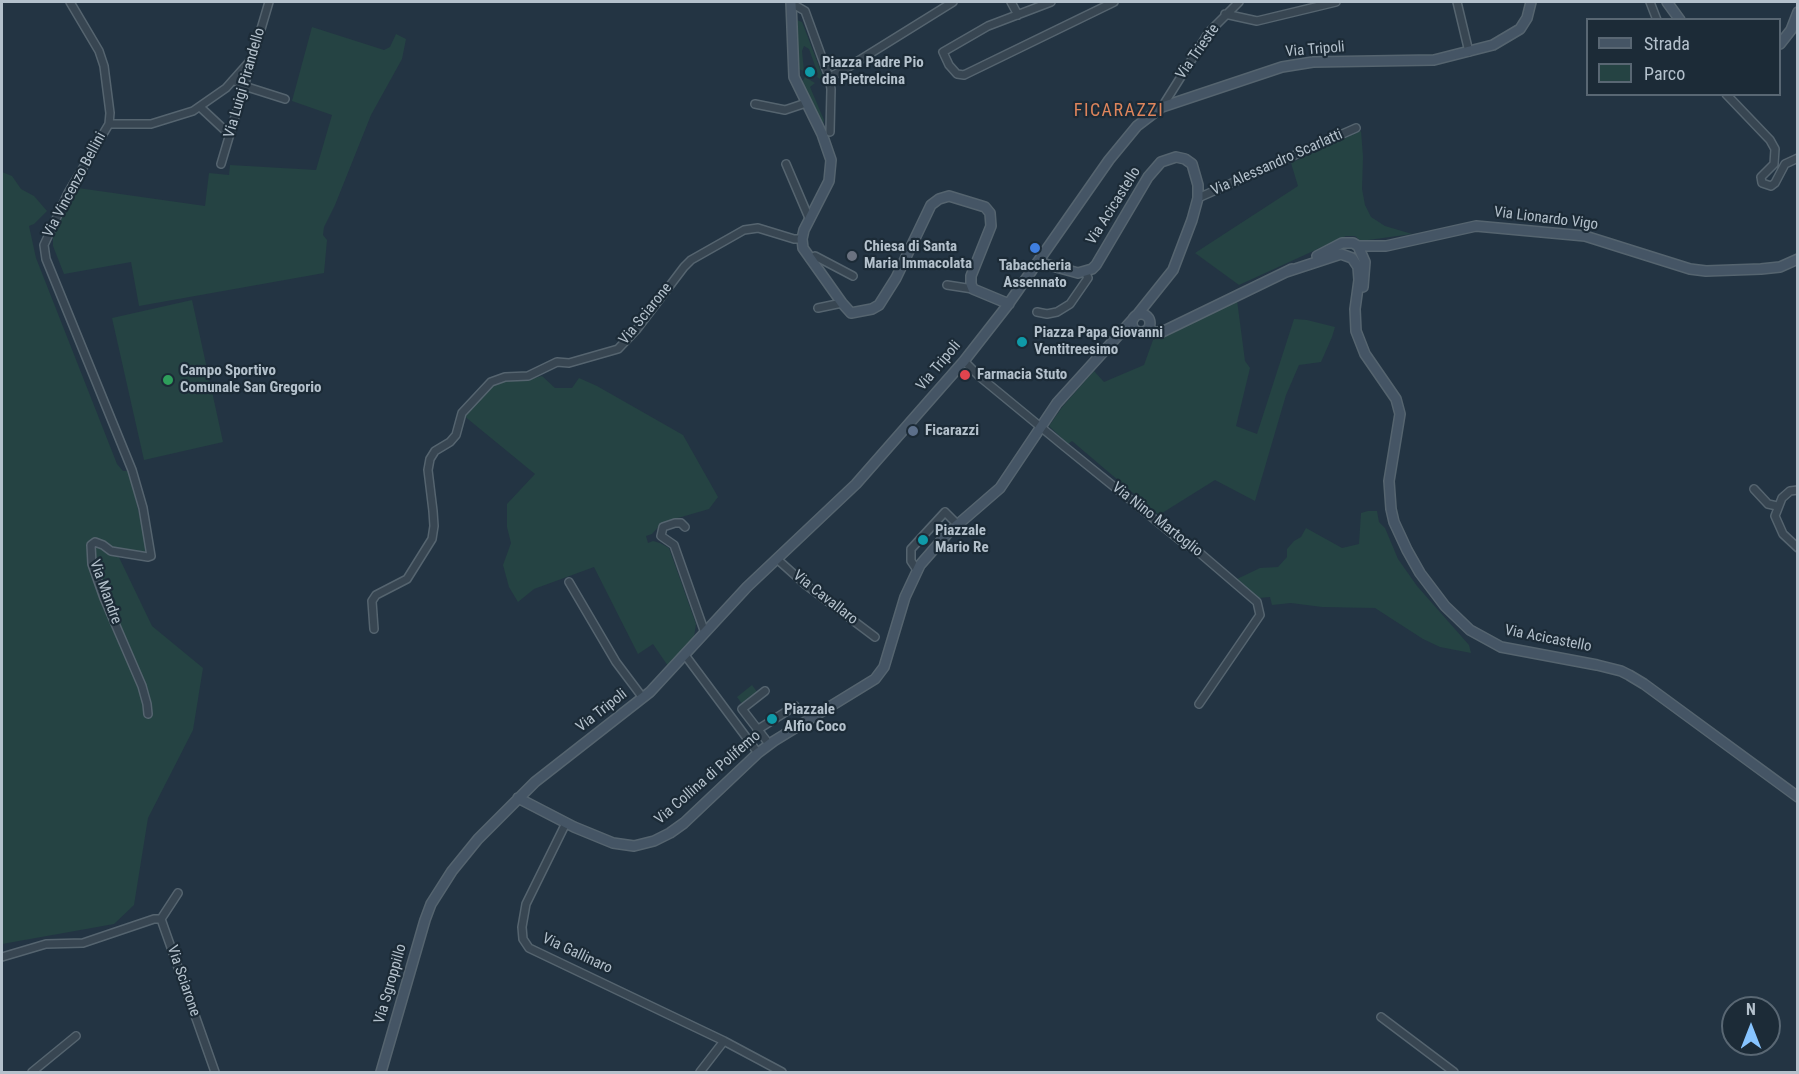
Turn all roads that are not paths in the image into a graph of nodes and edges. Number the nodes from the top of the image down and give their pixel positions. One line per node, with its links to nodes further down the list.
1 (70, 2): 33 (street, Via Vincenzo Bellini)
2 (269, 2): 23 (street, Via Luigi Pirandello)
3 (791, 2): 24 (street); 29 (street)
4 (953, 2): 24 (street)
5 (1011, 2): 18 (street)
6 (1051, 2): 18 (street)
7 (1091, 2): 15 (street)
8 (1114, 2): 15 (street)
9 (1239, 2): 17 (street, Via Trieste)
10 (1336, 2): 17 (street)
11 (1457, 2): 22 (street)
12 (1531, 2): 22 (street, Via Tripoli)
13 (1650, 2): 19 (street)
14 (1667, 2): 20 (street)
15 (1096, 9): 18 (street)
16 (1797, 12): 21 (street)
17 (1225, 14): 31 (street, Via Trieste)
18 (1018, 15)
19 (1656, 18)
20 (1679, 18)
21 (1781, 42)
22 (1469, 52): 31 (street, Via Tripoli)
23 (252, 59): 25 (street); 26 (street, Via Luigi Pirandello)
24 (829, 76): 35 (street)
25 (233, 80): 26 (street); 32 (street)
26 (244, 86): 28 (street); 36 (street, Via Luigi Pirandello)
27 (1728, 96): 37 (street)
28 (285, 99)
29 (806, 103): 30 (street); 41 (street)
30 (755, 104)
31 (1162, 106): 48 (street, Via Tripoli)
32 (200, 107): 33 (street); 36 (street)
33 (109, 123): 67 (street, Via Vincenzo Bellini)
34 (1356, 128): 40 (street, Via Alessandro Scarlatti)
35 (830, 132)
36 (230, 135): 38 (street, Via Luigi Pirandello)
37 (1797, 158)
38 (222, 164)
39 (786, 164): 41 (street)
40 (1198, 198): 50 (street, Via Acicastello); 60 (street, Via Acicastello)
41 (809, 218): 42 (street)
42 (802, 239): 46 (street); 77 (street, Via Sciarone)
43 (1358, 246): 44 (street, Via Lionardo Vigo); 45 (street); 51 (street, Via Lionardo Vigo)
44 (1386, 246): 45 (street); 47 (street, Via Lionardo Vigo)
45 (1363, 255): 49 (street); 58 (street)
46 (810, 259): 52 (street); 55 (street)
47 (1797, 259)
48 (1038, 262): 50 (street); 56 (street, Via Tripoli)
49 (1302, 267): 51 (street); 58 (street)
50 (1085, 271): 59 (street)
51 (1286, 272): 62 (street)
52 (853, 276)
53 (947, 285): 54 (street)
54 (973, 290): 55 (street); 56 (street)
55 (842, 303): 57 (street)
56 (1009, 304): 65 (street, Via Tripoli)
57 (818, 308)
58 (1355, 309): 89 (street, Via Acicastello)
59 (1037, 312)
60 (1136, 316): 61 (street); 63 (street); 64 (street, Via Acicastello)
61 (1150, 322): 62 (street); 63 (street)
62 (1175, 325): 63 (street)
63 (1140, 331): 64 (street)
64 (1110, 345): 66 (street, Via Collina di Polifemo)
65 (964, 361): 66 (street, Via Nino Martoglio); 74 (street, Via Tripoli)
66 (1041, 426): 71 (street, Via Collina di Polifemo); 83 (street, Via Nino Martoglio)
67 (132, 470): 85 (street, Via Mandre)
68 (1754, 489): 70 (street)
69 (1797, 490): 70 (street)
70 (1778, 506): 73 (street)
71 (958, 525): 75 (street, Via Collina di Polifemo); 75 (street)
72 (685, 527): 78 (street)
73 (1797, 548)
74 (777, 559): 78 (street, Via Tripoli); 79 (street, Via Cavallaro)
75 (917, 570): 87 (street, Via Collina di Polifemo)
76 (569, 582): 82 (street)
77 (374, 629)
78 (705, 633): 80 (street, Via Tripoli)
79 (875, 637)
80 (685, 655): 82 (street, Via Tripoli); 88 (street)
81 (765, 691): 86 (street)
82 (643, 698): 90 (street, Via Tripoli)
83 (1199, 704)
84 (795, 706): 86 (street)
85 (148, 714)
86 (757, 730): 87 (street)
87 (769, 744): 88 (street, Via Collina di Polifemo)
88 (758, 753): 91 (street, Via Collina di Polifemo)
89 (1797, 797)
90 (518, 798): 91 (street); 93 (street, Via Tripoli)
91 (566, 823): 98 (street, Via Gallinaro)
92 (178, 893): 94 (street)
93 (430, 904): 101 (street, Via Sgroppillo)
94 (161, 919): 95 (street); 100 (street, Via Sciarone)
95 (2, 957)
96 (1381, 1017): 104 (street)
97 (76, 1036): 99 (street)
98 (724, 1041): 102 (street); 103 (street, Via Gallinaro)
99 (32, 1072)
100 (215, 1072)
101 (381, 1072)
102 (700, 1072)
103 (782, 1072)
104 (1454, 1072)

